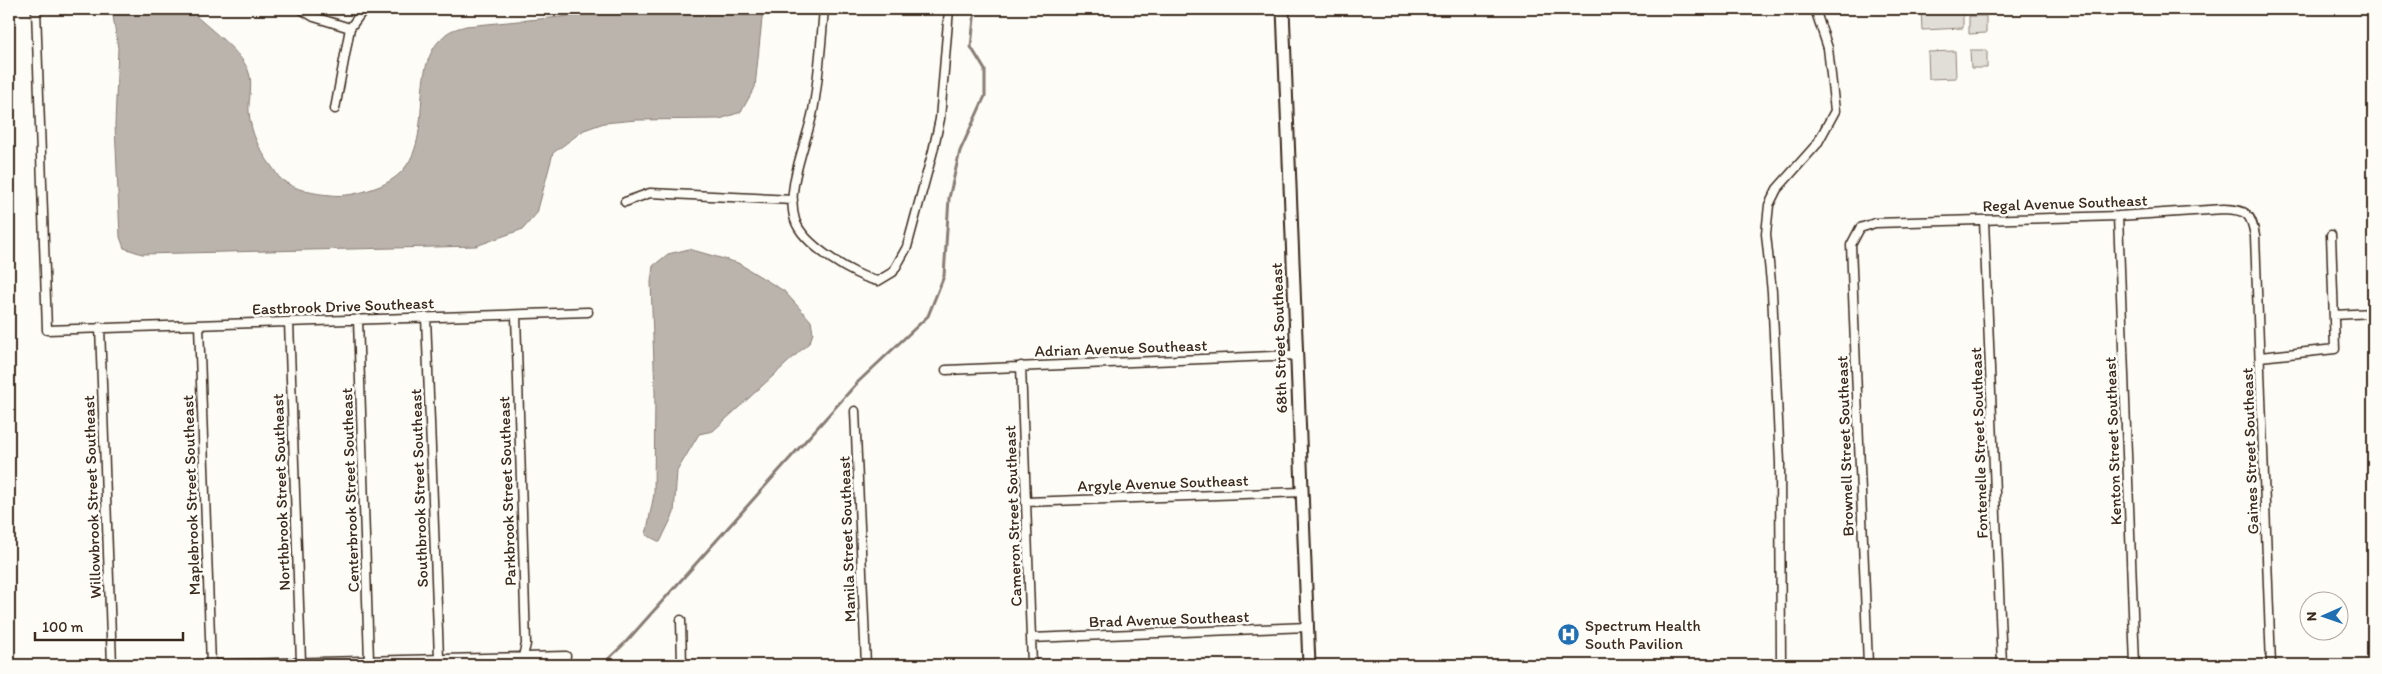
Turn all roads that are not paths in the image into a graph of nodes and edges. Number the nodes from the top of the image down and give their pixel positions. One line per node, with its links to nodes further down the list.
1 (36, 9): 25 (street, Eastbrook Drive Southeast)
2 (301, 9): 8 (street)
3 (364, 9): 8 (street)
4 (824, 9): 10 (street)
5 (949, 9): 10 (street)
6 (1283, 9): 26 (main road, 68th Street Southeast)
7 (1815, 9): 49 (street)
8 (350, 28): 9 (street)
9 (335, 109)
10 (793, 200): 11 (street)
11 (625, 202)
12 (2118, 216): 13 (street, Regal Avenue Southeast); 16 (street, Regal Avenue Southeast); 52 (street, Kenton Street Southeast)
13 (1984, 220): 14 (street, Regal Avenue Southeast); 51 (street, Fontenelle Street Southeast)
14 (1860, 228): 50 (street, Brownell Street Southeast)
15 (2332, 235): 20 (street)
16 (2255, 236): 27 (street, Gaines Street Southeast)
17 (588, 312): 19 (street, Eastbrook Drive Southeast)
18 (2373, 313): 20 (street)
19 (516, 315): 21 (street, Eastbrook Drive Southeast); 40 (street, Parkbrook Street Southeast)
20 (2334, 315): 27 (street)
21 (426, 317): 22 (street, Eastbrook Drive Southeast); 37 (street, Southbrook Street Southeast)
22 (358, 320): 23 (street, Eastbrook Drive Southeast); 38 (street, Centerbrook Street Southeast)
23 (289, 322): 24 (street, Eastbrook Drive Southeast); 41 (street, Northbrook Street Southeast)
24 (199, 325): 25 (street, Eastbrook Drive Southeast); 44 (street, Maplebrook Street Southeast)
25 (100, 327): 42 (street, Willowbrook Street Southeast)
26 (1296, 355): 28 (street, Adrian Avenue Southeast); 31 (main road, 68th Street Southeast)
27 (2260, 358): 53 (street, Gaines Street Southeast)
28 (1021, 366): 29 (street, Adrian Avenue Southeast); 32 (street, Cameron Street Southeast)
29 (946, 370)
30 (855, 411): 46 (street, Manila Street Southeast)
31 (1302, 492): 32 (street, Argyle Avenue Southeast); 34 (main road, 68th Street Southeast)
32 (1026, 502): 35 (street, Cameron Street Southeast)
33 (681, 620): 45 (street)
34 (1308, 627): 35 (street, Brad Avenue Southeast); 48 (main road, 68th Street Southeast)
35 (1031, 638): 47 (street, Cameron Street Southeast)
36 (566, 656): 40 (street)
37 (439, 658): 38 (street); 39 (street)
38 (369, 660): 41 (street)
39 (500, 661): 40 (street)
40 (522, 661)
41 (301, 662): 44 (street)
42 (112, 665)
43 (195, 665): 44 (street)
44 (211, 665)
45 (682, 665)
46 (866, 665)
47 (1032, 665)
48 (1310, 665)
49 (1781, 665)
50 (1868, 665)
51 (2002, 665)
52 (2135, 665)
53 (2271, 665)

